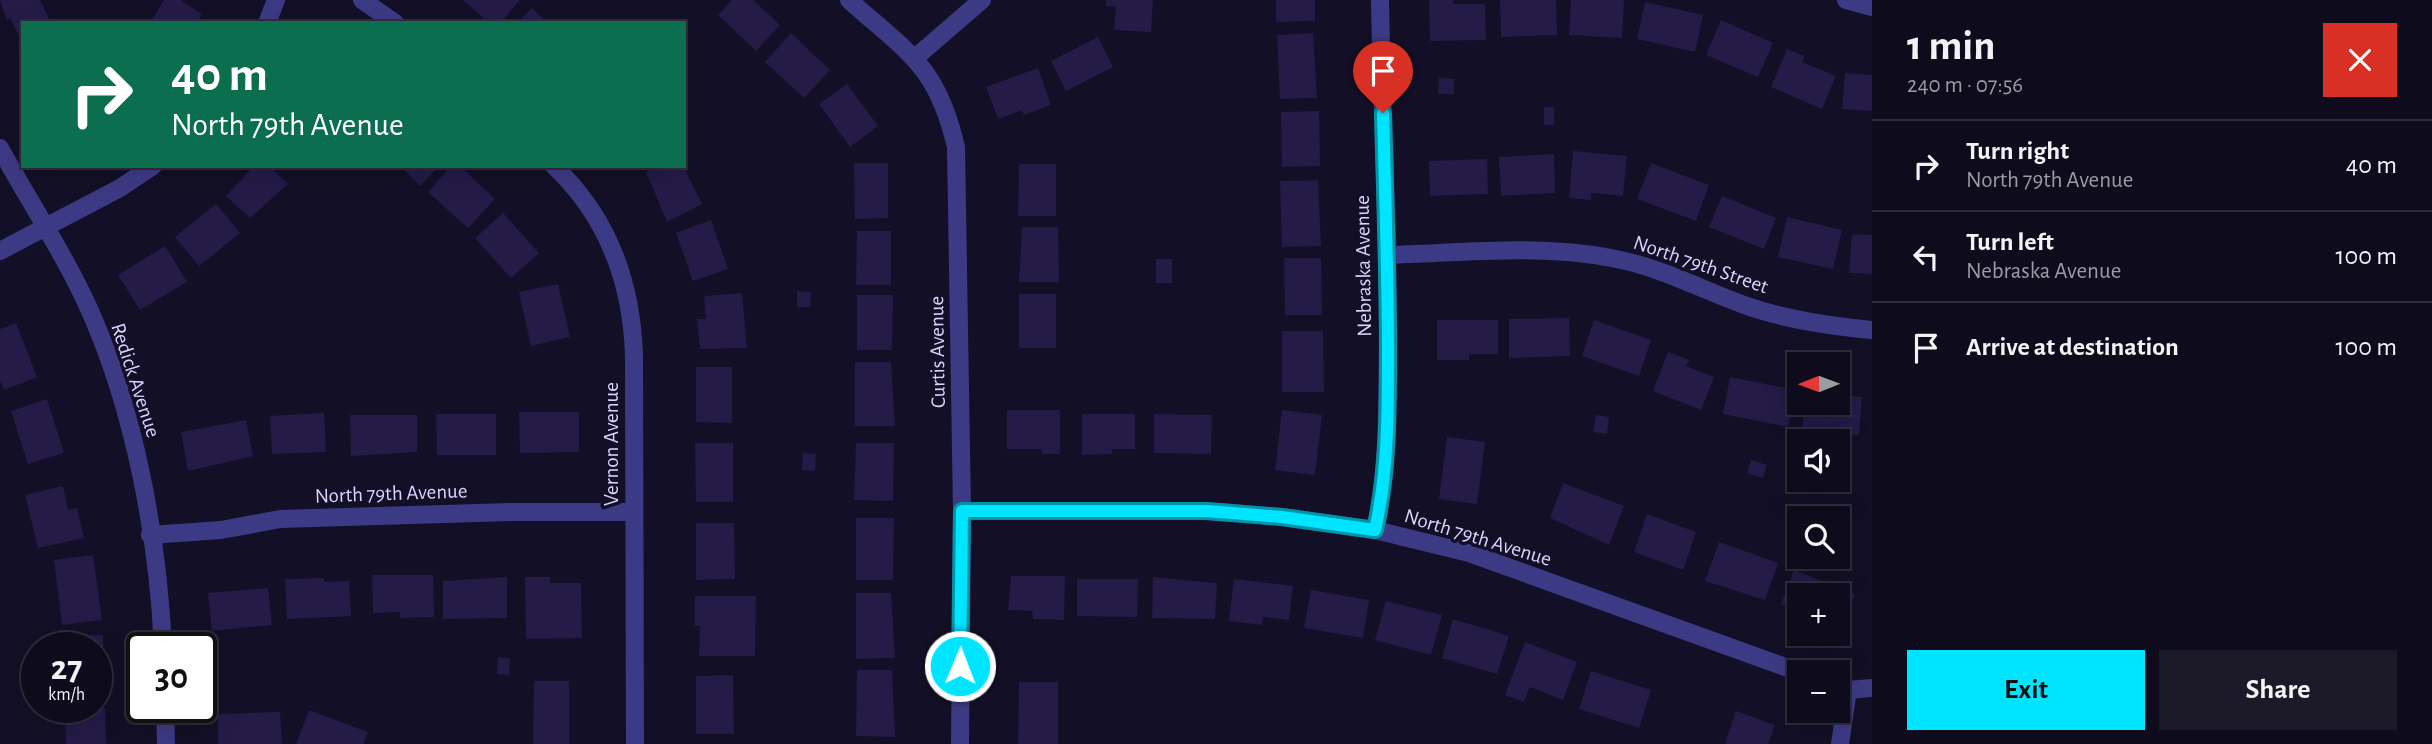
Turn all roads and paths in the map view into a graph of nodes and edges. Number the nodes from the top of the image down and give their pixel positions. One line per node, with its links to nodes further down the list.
1 (276, 0): 8 (street)
2 (362, 0): 9 (street)
3 (849, 0): 10 (street, Curtis Avenue)
4 (982, 0): 10 (street)
5 (1380, 0): 16 (street, Nebraska Avenue)
6 (1846, 0): 7 (street)
7 (1872, 7)
8 (268, 21)
9 (392, 21)
10 (916, 57): 18 (street, Curtis Avenue)
11 (0, 149): 14 (street, Redick Avenue)
12 (150, 168): 14 (street)
13 (556, 168): 19 (street, Vernon Avenue)
14 (43, 228): 15 (street); 21 (street, Redick Avenue)
15 (0, 251)
16 (1388, 255): 17 (street, North 79th Street); 20 (street, Nebraska Avenue)
17 (1872, 330)
18 (962, 511): 20 (street, North 79th Avenue); 30 (street, Curtis Avenue)
19 (634, 512): 21 (street, North 79th Avenue); 29 (street, Vernon Avenue)
20 (1375, 530): 23 (street, North 79th Avenue)
21 (150, 535): 22 (street, Redick Avenue)
22 (162, 632)
23 (1787, 668)
24 (1850, 688): 25 (street)
25 (1872, 688)
26 (165, 723): 28 (street)
27 (1841, 723): 31 (street)
28 (166, 744)
29 (635, 744)
30 (960, 744)
31 (1840, 744)

